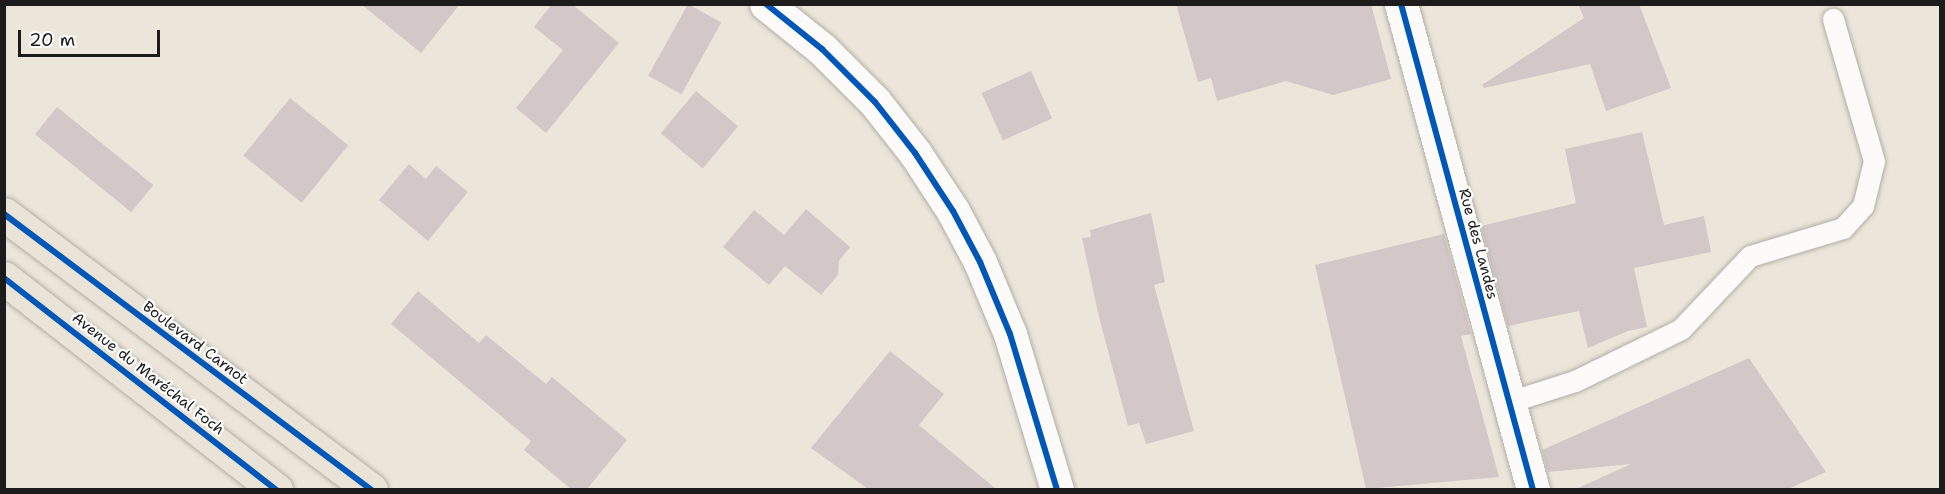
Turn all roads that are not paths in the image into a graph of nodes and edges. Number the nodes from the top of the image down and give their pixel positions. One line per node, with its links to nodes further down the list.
1 (766, 4): 9 (street)
2 (1401, 4): 6 (street, Rue des Landes)
3 (1833, 19): 6 (lane)
4 (4, 214): 8 (main road, Boulevard Carnot)
5 (4, 278): 7 (main road, Avenue du Maréchal Foch)
6 (1509, 402): 10 (street, Rue des Landes)
7 (276, 489)
8 (371, 489)
9 (1057, 489)
10 (1533, 489)

